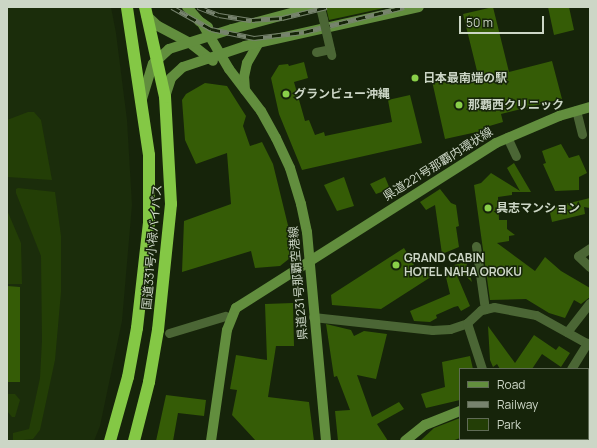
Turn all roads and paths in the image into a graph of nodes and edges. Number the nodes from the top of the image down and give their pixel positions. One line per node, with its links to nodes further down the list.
1 (127, 7): 20 (highway, 国道331号小禄バイパス)
2 (140, 7): 7 (main road)
3 (187, 7): 8 (main road)
4 (313, 7): 9 (main road)
5 (320, 7): 14 (street, bridge)
6 (419, 7): 12 (main road)
7 (146, 12): 11 (main road); 15 (highway, 国道331号小禄バイパス)
8 (203, 25): 9 (main road); 10 (main road)
9 (224, 31): 10 (main road); 13 (main road)
10 (210, 36): 11 (main road); 13 (main road)
11 (190, 43): 13 (main road); 15 (main road); 16 (main road)
12 (258, 44): 13 (main road); 18 (main road)
13 (220, 49): 16 (main road); 17 (main road)
14 (316, 52)
15 (156, 58): 19 (highway, 国道331号小禄バイパス); 20 (main road)
16 (209, 58): 17 (main road); 19 (main road)
17 (229, 70): 18 (main road, 県道231号那覇空港線)
18 (245, 90): 28 (main road, 県道231号那覇空港線)
19 (166, 96): 42 (highway, 国道331号小禄バイパス)
20 (142, 99): 41 (highway, 国道331号小禄バイパス)
21 (590, 107): 22 (main road, 県道221号那覇内環状線)
22 (576, 110): 23 (street); 24 (main road, 県道221号那覇内環状線)
23 (582, 134)
24 (507, 137): 25 (street); 28 (main road, 県道221号那覇内環状線)
25 (516, 156)
26 (476, 246): 31 (street)
27 (590, 248): 29 (street)
28 (310, 262): 33 (main road, 県道231号那覇空港線); 43 (main road, 県道221号那覇内環状線)
29 (590, 267)
30 (590, 303): 35 (street)
31 (485, 309): 34 (street); 35 (street)
32 (225, 316): 36 (street)
33 (313, 317): 34 (street); 44 (main road, 県道231号那覇空港線)
34 (467, 323): 38 (street)
35 (567, 332): 37 (street)
36 (169, 333)
37 (588, 344): 39 (street)
38 (482, 368)
39 (571, 368)
40 (459, 412): 45 (main road)
41 (110, 441)
42 (134, 441)
43 (210, 441)
44 (326, 441)
45 (405, 441)

